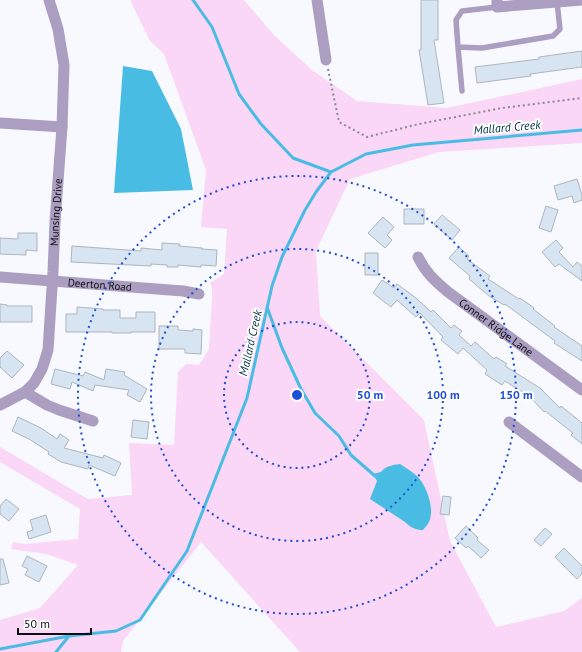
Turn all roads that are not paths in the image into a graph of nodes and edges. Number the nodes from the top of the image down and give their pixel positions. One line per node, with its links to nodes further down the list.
1 (49, 0): 10 (street, Munsing Drive)
2 (317, 0): 7 (street)
3 (582, 0): 4 (street)
4 (557, 2): 5 (street); 6 (lane)
5 (497, 3): 6 (lane)
6 (458, 47): 8 (lane)
7 (326, 60)
8 (462, 91)
9 (0, 123): 10 (street)
10 (62, 127): 13 (street, Munsing Drive)
11 (418, 257): 15 (street, Conner Ridge Lane)
12 (0, 277): 13 (street, Deerton Road)
13 (53, 281): 14 (street, Deerton Road); 16 (street, Munsing Drive)
14 (199, 294)
15 (582, 390)
16 (25, 392): 17 (street, Munsing Drive); 18 (street)
17 (0, 405)
18 (93, 421)
19 (509, 422): 20 (street)
20 (582, 477)

